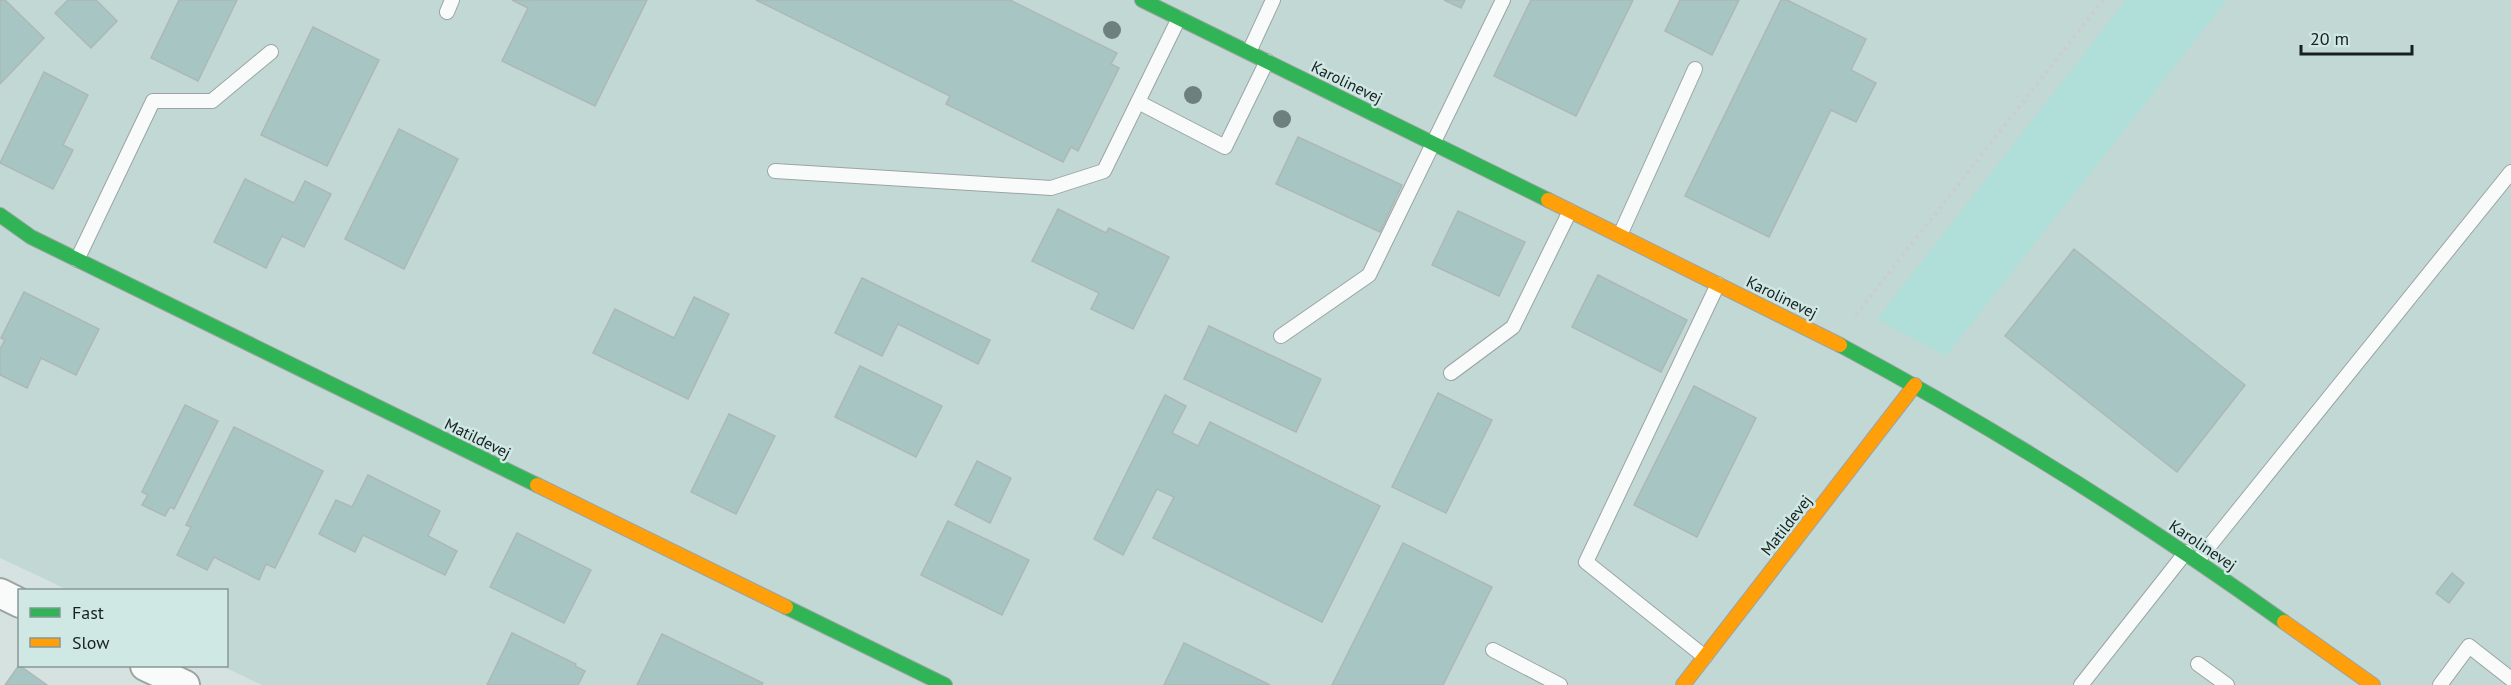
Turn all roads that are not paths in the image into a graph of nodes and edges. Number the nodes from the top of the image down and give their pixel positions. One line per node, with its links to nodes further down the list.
1 (1142, 0): 4 (street, Karolinevej)
2 (1274, 0): 6 (lane)
3 (1503, 0): 10 (lane)
4 (1179, 18): 6 (street, Karolinevej); 9 (lane)
5 (272, 52): 16 (lane)
6 (1248, 52): 7 (street, Karolinevej)
7 (1267, 61): 9 (lane); 10 (street, Karolinevej)
8 (1695, 69): 15 (lane)
9 (1138, 102): 11 (lane)
10 (1432, 142): 13 (street, Karolinevej); 18 (lane)
11 (775, 171)
12 (2511, 172): 21 (lane)
13 (1570, 211): 15 (street, Karolinevej); 19 (lane)
14 (0, 215): 16 (street, Matildevej)
15 (1620, 235): 17 (street, Karolinevej)
16 (77, 260): 30 (street, Matildevej)
17 (1718, 284): 20 (street, Karolinevej); 25 (lane)
18 (1281, 336)
19 (1451, 374)
20 (1915, 385): 21 (street, Karolinevej); 25 (street, Matildevej)
21 (2192, 556): 33 (lane); 35 (street, Karolinevej)
22 (0, 593): 23 (street)
23 (18, 602)
24 (1493, 650): 31 (lane)
25 (1705, 657): 32 (street, Matildevej)
26 (2198, 664): 34 (lane)
27 (147, 667): 29 (street)
28 (2511, 679): 36 (lane)
29 (185, 685)
30 (945, 685)
31 (1560, 685)
32 (1683, 685)
33 (2081, 685)
34 (2227, 685)
35 (2373, 685)
36 (2440, 685)

